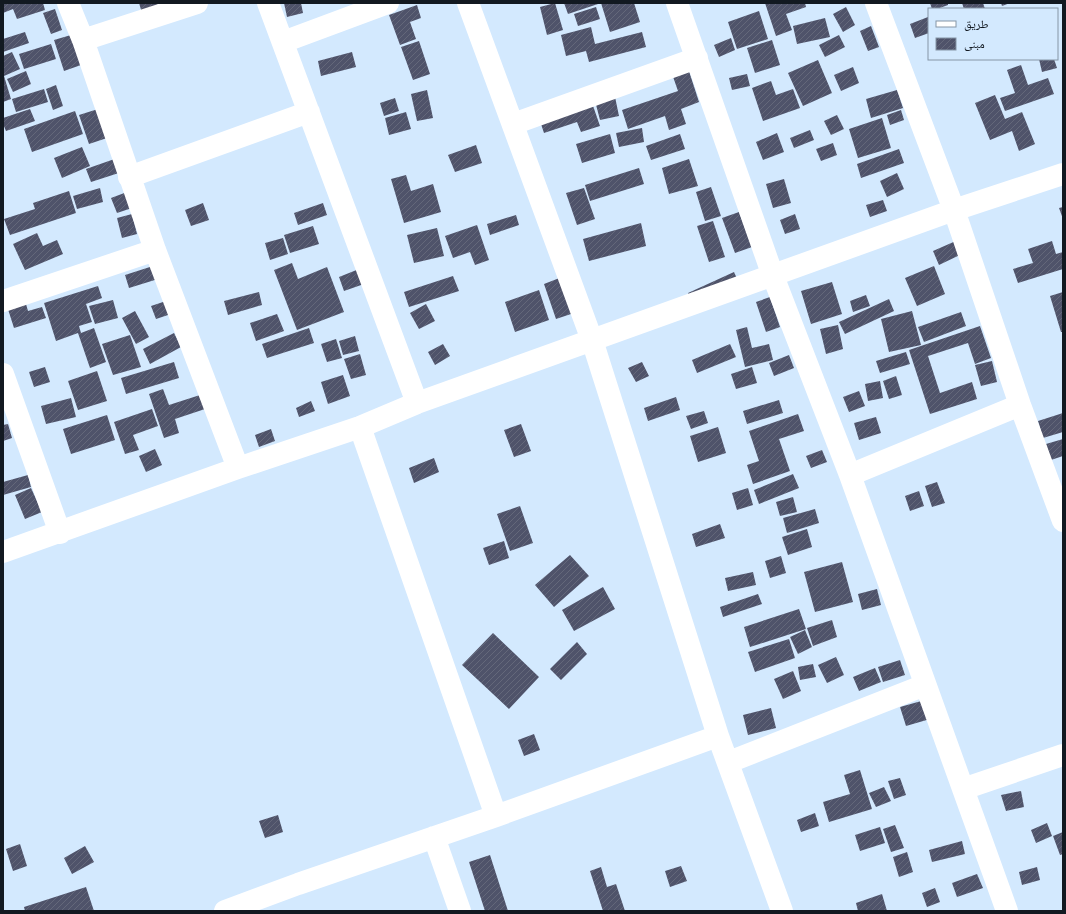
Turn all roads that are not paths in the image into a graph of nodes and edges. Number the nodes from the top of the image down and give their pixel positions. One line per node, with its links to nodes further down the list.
1 (68, 3): 8 (street)
2 (197, 3): 8 (street)
3 (268, 3): 9 (street)
4 (388, 3): 9 (street)
5 (468, 3): 12 (street)
6 (677, 3): 10 (street)
7 (876, 3): 15 (street)
8 (83, 40): 14 (street)
9 (283, 42): 11 (street)
10 (696, 58): 12 (street); 17 (street)
11 (309, 112): 14 (street); 21 (street)
12 (513, 124): 19 (street)
13 (1063, 174): 15 (street)
14 (130, 177): 16 (street)
15 (954, 210): 17 (street); 22 (street)
16 (155, 250): 18 (street); 24 (street)
17 (774, 276): 19 (street); 25 (street)
18 (3, 300)
19 (592, 340): 21 (street); 30 (street)
20 (3, 374): 27 (street)
21 (418, 404): 23 (street)
22 (1020, 405): 25 (street); 26 (street)
23 (360, 427): 24 (street); 34 (street)
24 (238, 468): 27 (street)
25 (850, 475): 29 (street)
26 (1063, 521)
27 (60, 533): 28 (street)
28 (3, 552)
29 (925, 684): 32 (street); 33 (street)
30 (718, 736): 32 (street); 34 (street)
31 (1063, 755): 33 (street)
32 (728, 762): 38 (street)
33 (963, 789): 39 (street)
34 (496, 816): 35 (street)
35 (434, 837): 36 (street); 37 (street)
36 (225, 911)
37 (460, 911)
38 (782, 911)
39 (1007, 911)

